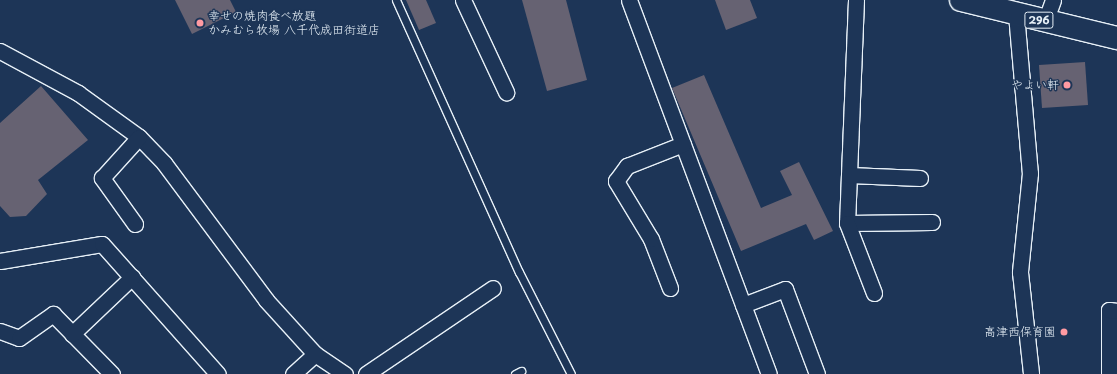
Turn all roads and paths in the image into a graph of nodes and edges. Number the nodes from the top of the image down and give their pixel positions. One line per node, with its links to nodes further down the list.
1 (396, 0): 34 (lane)
2 (463, 0): 11 (street)
3 (629, 0): 13 (street)
4 (856, 0): 14 (street)
5 (961, 0): 7 (highway, 296)
6 (1053, 0): 8 (street)
7 (1016, 14): 8 (highway, 296); 37 (street)
8 (1045, 22): 9 (highway, 296)
9 (1117, 38)
10 (0, 51): 12 (street)
11 (506, 92)
12 (139, 137): 18 (street); 28 (street)
13 (683, 144): 22 (street); 24 (street)
14 (849, 175): 15 (street); 16 (street)
15 (920, 178)
16 (847, 222): 17 (street); 23 (street)
17 (932, 222)
18 (135, 224)
19 (0, 261): 20 (street)
20 (132, 277): 27 (street); 30 (street)
21 (492, 288): 33 (street)
22 (670, 288)
23 (874, 293)
24 (743, 305): 35 (street); 36 (street)
25 (1117, 311): 38 (street)
26 (0, 331): 27 (street)
27 (72, 334): 29 (street)
28 (315, 354): 31 (street); 32 (street)
29 (112, 374)
30 (218, 374)
31 (293, 374)
32 (345, 374)
33 (366, 374)
34 (571, 374)
35 (769, 374)
36 (816, 374)
37 (1031, 374)
38 (1109, 374)

